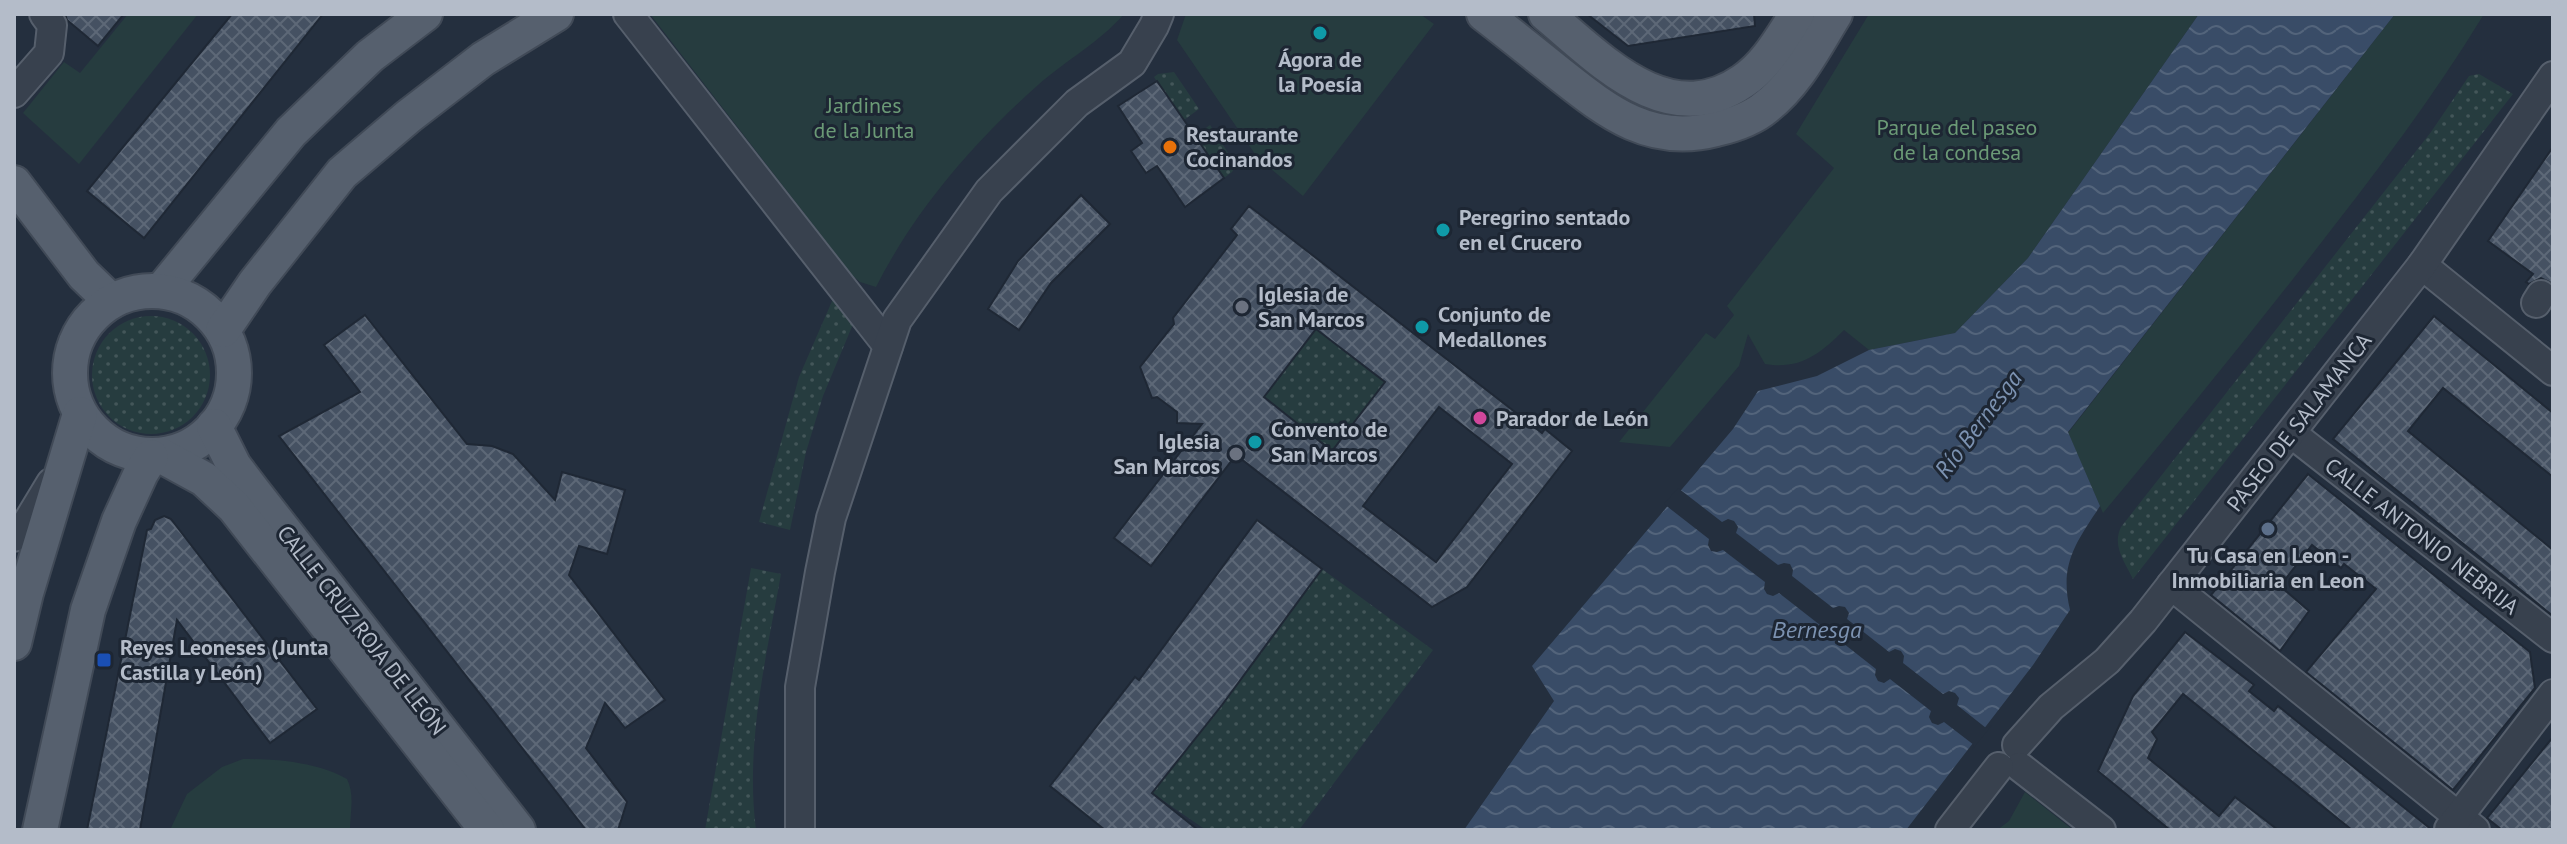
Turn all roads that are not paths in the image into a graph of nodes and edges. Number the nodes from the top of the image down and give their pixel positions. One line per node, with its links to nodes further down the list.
1 (44, 14): 11 (street)
2 (425, 14): 15 (main road)
3 (556, 14): 17 (main road)
4 (628, 14): 18 (street)
5 (1159, 14): 18 (street)
6 (1484, 14): 9 (main road)
7 (1546, 14): 8 (main road)
8 (1797, 14)
9 (1835, 14)
10 (2553, 76): 14 (street, PASEO DE SALAMANCA)
11 (14, 93)
12 (14, 183): 16 (main road)
13 (14, 221): 16 (main road)
14 (2422, 265): 19 (street); 22 (street, PASEO DE SALAMANCA)
15 (161, 291): 16 (main road); 17 (main road)
16 (100, 311): 20 (main road)
17 (223, 330): 21 (main road)
18 (888, 346): 35 (street)
19 (2553, 371)
20 (80, 414): 23 (main road); 24 (main road)
21 (214, 426): 24 (main road); 34 (main road, CALLE CRUZ ROJA DE LEÓN)
22 (2291, 433): 26 (street, PASEO DE SALAMANCA); 27 (street, CALLE ANTONIO NEBRIJA)
23 (68, 455): 25 (street); 28 (main road)
24 (156, 456): 32 (main road); 33 (main road, CALLE CRUZ ROJA DE LEÓN)
25 (14, 537)
26 (2171, 585): 30 (street, PASEO DE SALAMANCA); 31 (street)
27 (2553, 638)
28 (14, 643)
29 (2553, 694): 31 (street)
30 (2012, 760): 36 (street, PASEO DE SALAMANCA); 37 (street)
31 (2461, 826)
32 (40, 830)
33 (487, 830)
34 (518, 830)
35 (800, 830)
36 (1950, 830)
37 (2101, 830)

